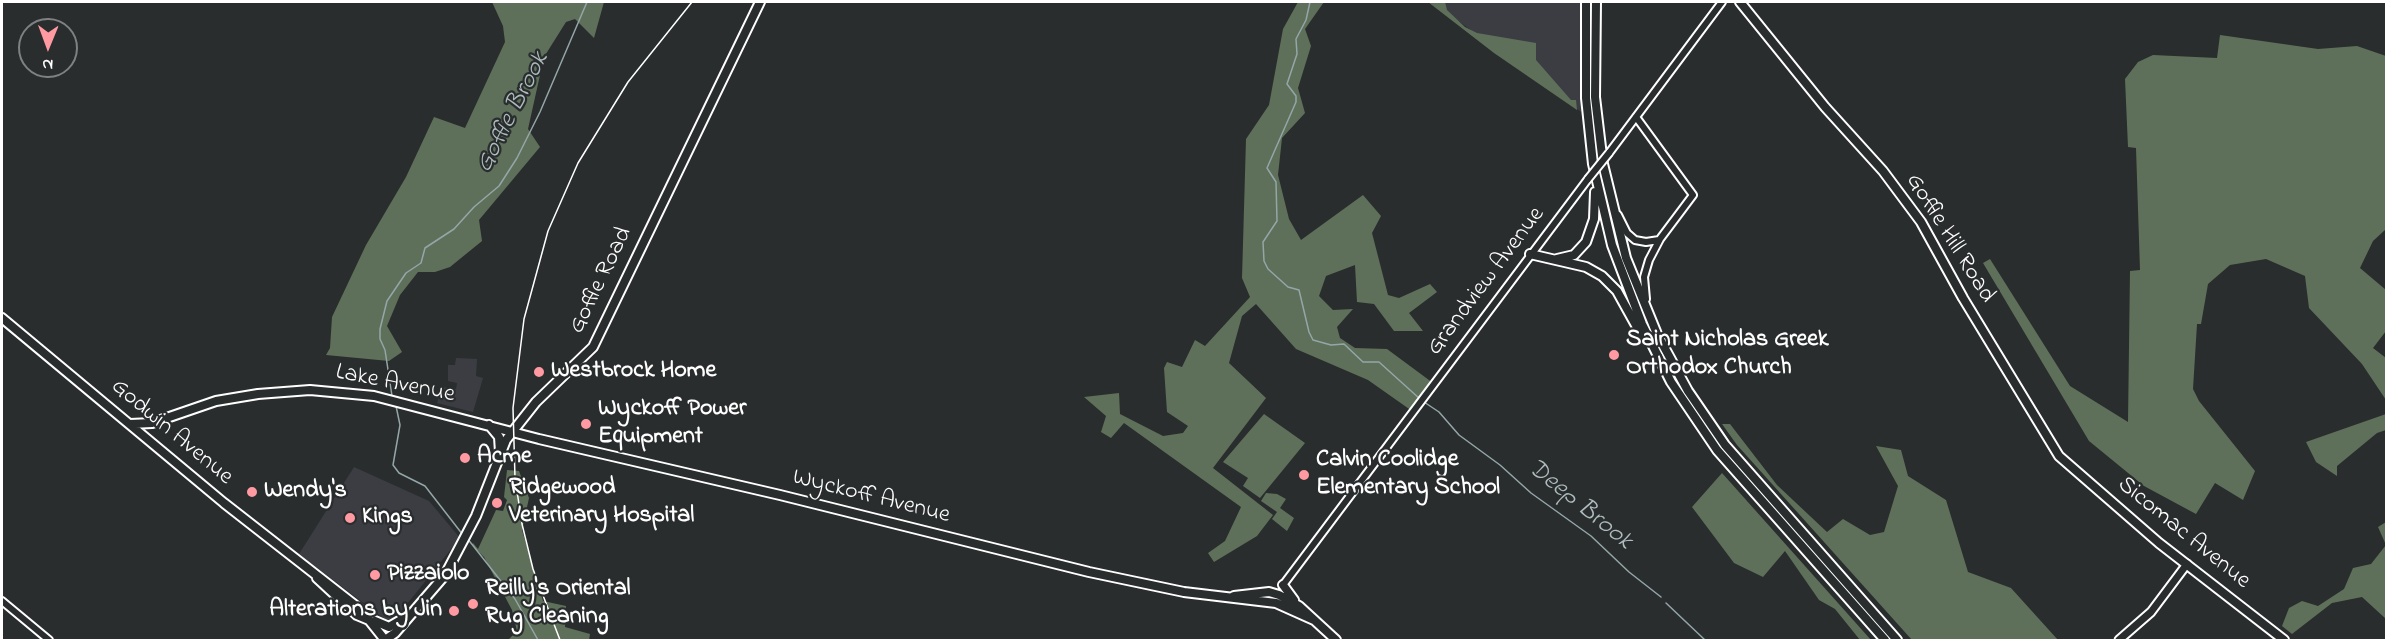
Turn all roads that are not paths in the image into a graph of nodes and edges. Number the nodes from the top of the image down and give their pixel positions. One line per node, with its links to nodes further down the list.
1 (760, 2): 16 (main road, Goffle Road)
2 (1586, 2): 7 (main road)
3 (1596, 2): 8 (main road)
4 (1722, 2): 6 (street, Grandview Avenue)
5 (1740, 2): 18 (main road, Goffle Hill Road)
6 (1636, 117): 9 (street); 10 (street, Grandview Avenue, bridge)
7 (1593, 164): 10 (main road); 13 (main road)
8 (1603, 164): 9 (street); 12 (main road)
9 (1660, 239): 12 (street)
10 (1530, 254): 13 (main road); 20 (street, Grandview Avenue)
11 (2, 318): 14 (main road, Godwin Avenue)
12 (1665, 349): 32 (main road)
13 (1671, 382): 31 (main road)
14 (130, 424): 15 (main road, Lake Avenue); 25 (main road, Godwin Avenue)
15 (488, 424): 16 (main road, Lake Avenue); 17 (main road)
16 (513, 430): 17 (main road, Goffle Road); 21 (main road, Wyckoff Avenue)
17 (500, 455): 24 (main road, Goffle Road)
18 (2059, 456): 19 (main road, Sicomac Avenue)
19 (2187, 564): 33 (main road); 34 (main road, Sicomac Avenue)
20 (1283, 585): 21 (main road); 23 (main road)
21 (1278, 599): 23 (main road, Wyckoff Avenue); 26 (main road, Wyckoff Avenue)
22 (2, 601): 28 (street)
23 (1299, 606): 26 (main road, Wyckoff Avenue)
24 (410, 616): 25 (main road); 27 (main road, Goffle Road)
25 (367, 618): 29 (main road, Godwin Avenue)
26 (1314, 620): 30 (main road, Wyckoff Avenue)
27 (394, 637): 29 (main road, Goffle Road)
28 (49, 640)
29 (385, 640)
30 (1336, 640)
31 (1885, 640)
32 (1897, 640)
33 (2119, 640)
34 (2284, 640)

